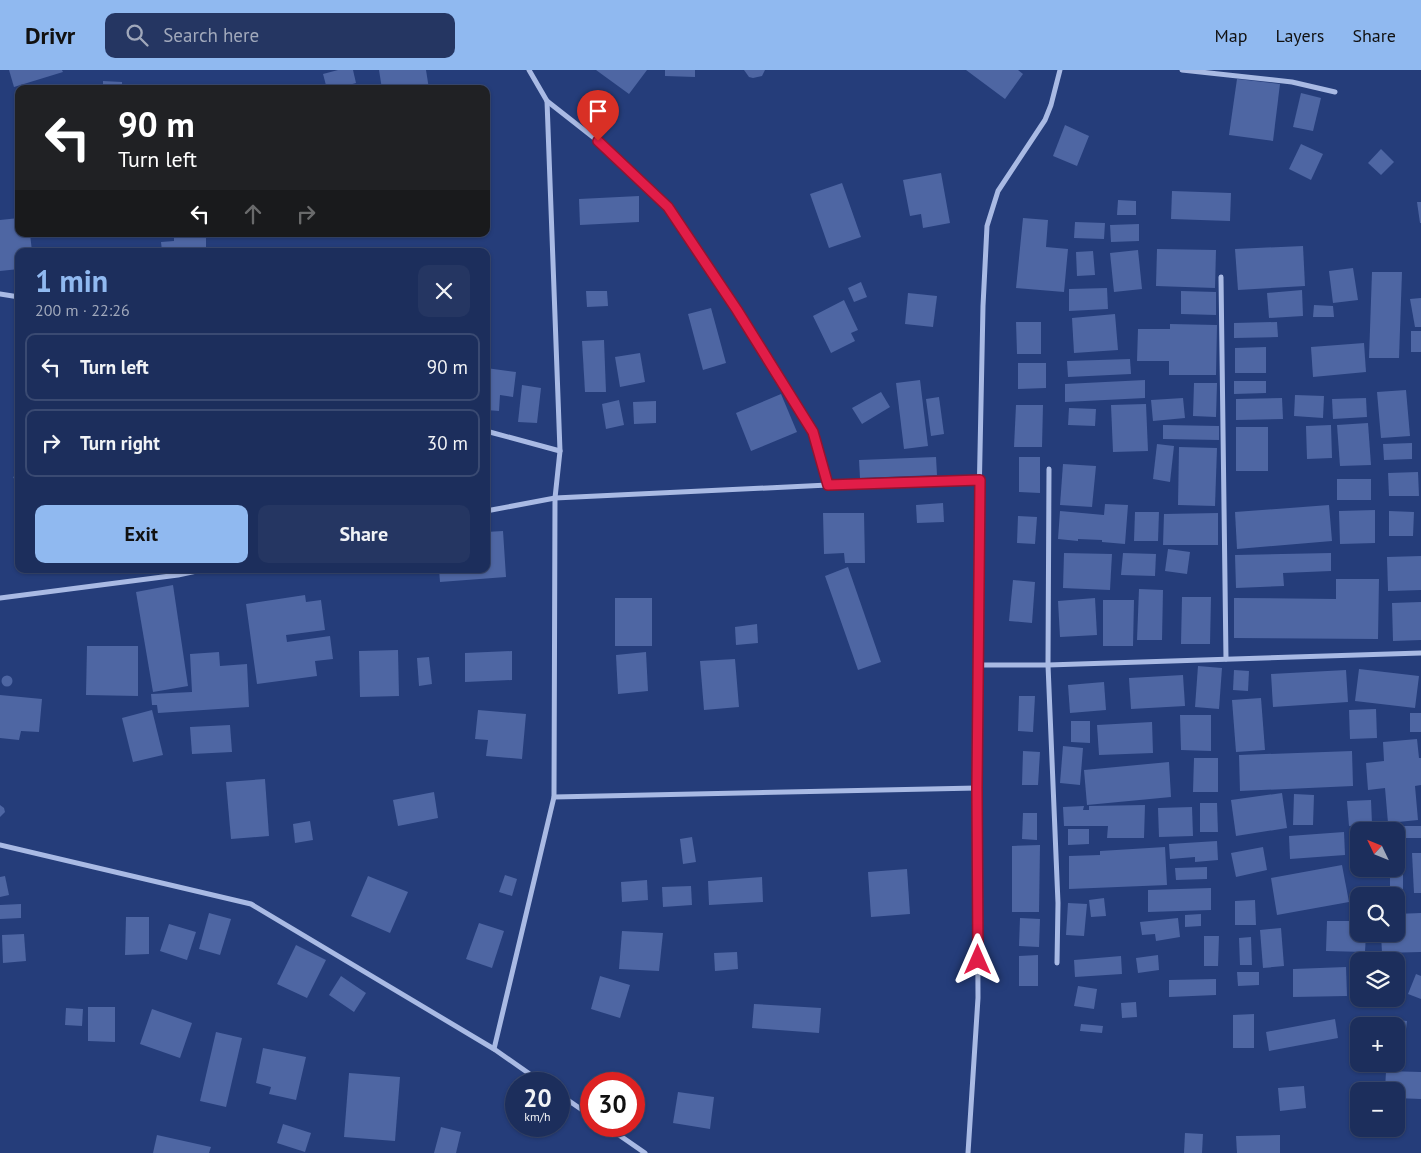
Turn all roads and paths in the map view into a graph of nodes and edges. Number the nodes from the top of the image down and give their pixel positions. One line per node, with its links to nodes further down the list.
1 (529, 70): 5 (street)
2 (1060, 70): 12 (street)
3 (1182, 70): 4 (street)
4 (1334, 92)
5 (547, 101): 10 (street); 13 (street)
6 (1221, 277): 19 (street)
7 (0, 294): 8 (street)
8 (15, 296)
9 (490, 433): 10 (street)
10 (560, 450): 14 (street)
11 (1049, 470): 20 (street)
12 (980, 480): 13 (street); 21 (street)
13 (828, 485): 14 (street)
14 (555, 498): 15 (street); 23 (street)
15 (490, 510)
16 (187, 573): 17 (street)
17 (0, 598)
18 (1421, 654): 19 (street)
19 (1226, 659): 20 (street)
20 (1048, 664): 21 (street); 25 (street)
21 (978, 665): 22 (street)
22 (977, 788): 23 (street); 30 (street)
23 (554, 797): 26 (street)
24 (0, 845): 26 (street)
25 (1057, 963)
26 (494, 1049): 27 (street)
27 (527, 1072)
28 (622, 1137): 29 (street)
29 (645, 1153)
30 (968, 1153)

